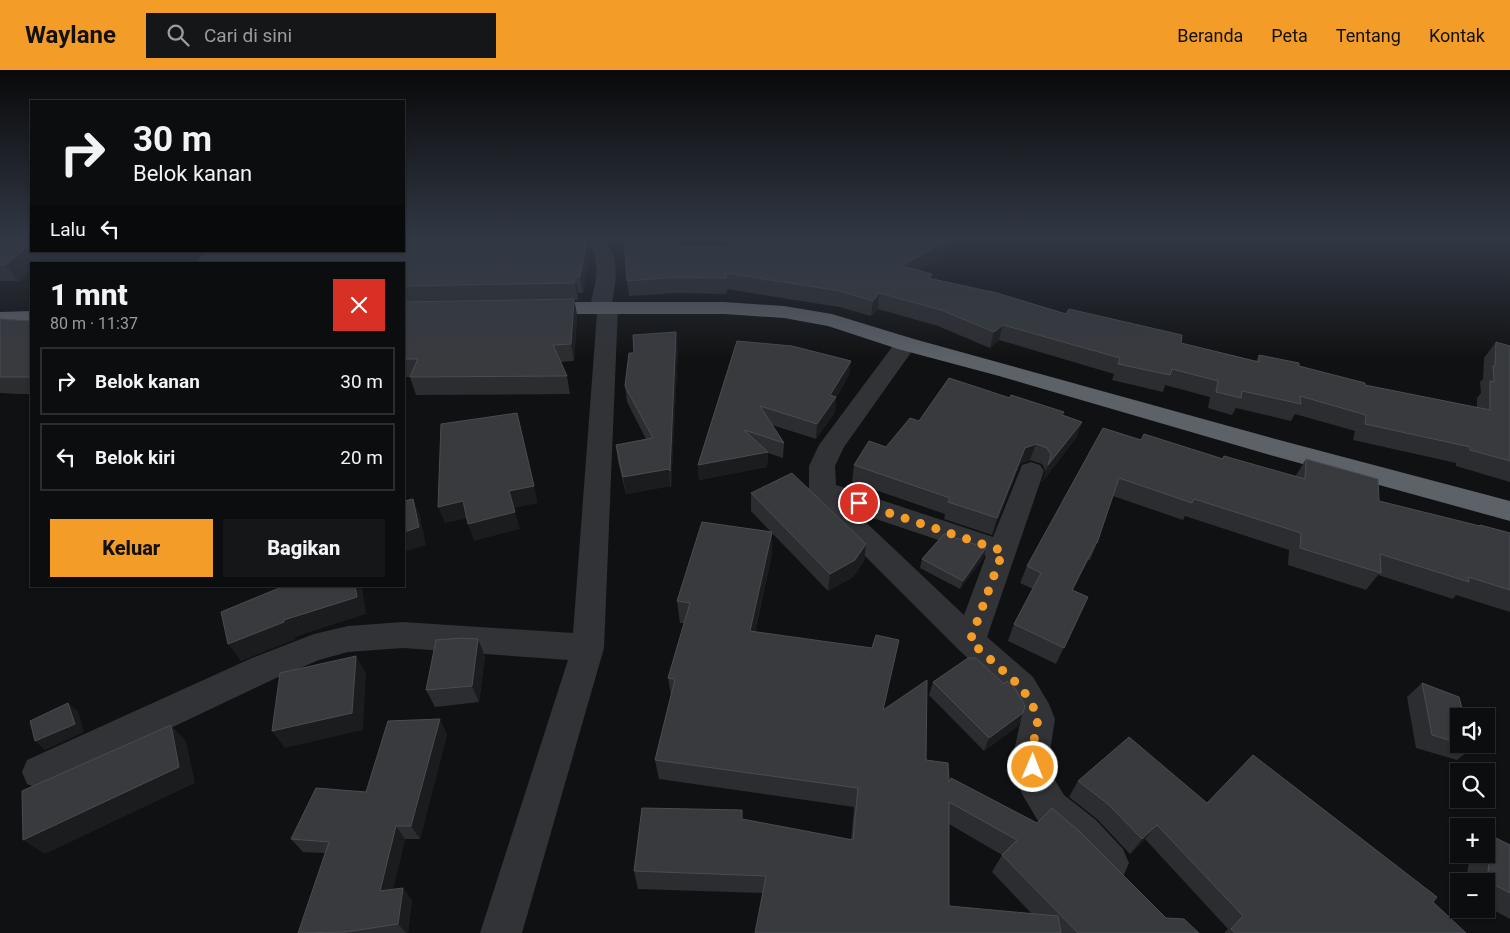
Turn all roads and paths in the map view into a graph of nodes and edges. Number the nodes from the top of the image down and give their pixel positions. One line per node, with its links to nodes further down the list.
1 (606, 279): 2 (street)
2 (604, 307): 3 (highway); 6 (highway); 12 (street)
3 (520, 308)
4 (30, 317): 5 (highway)
5 (0, 318)
6 (906, 344): 8 (street); 9 (highway)
7 (1031, 471): 10 (street)
8 (823, 491): 10 (street); 11 (street)
9 (1510, 511)
10 (1003, 551): 11 (street)
11 (970, 641): 14 (street)
12 (588, 648): 13 (street); 15 (street)
13 (40, 772)
14 (1126, 880)
15 (501, 933)

